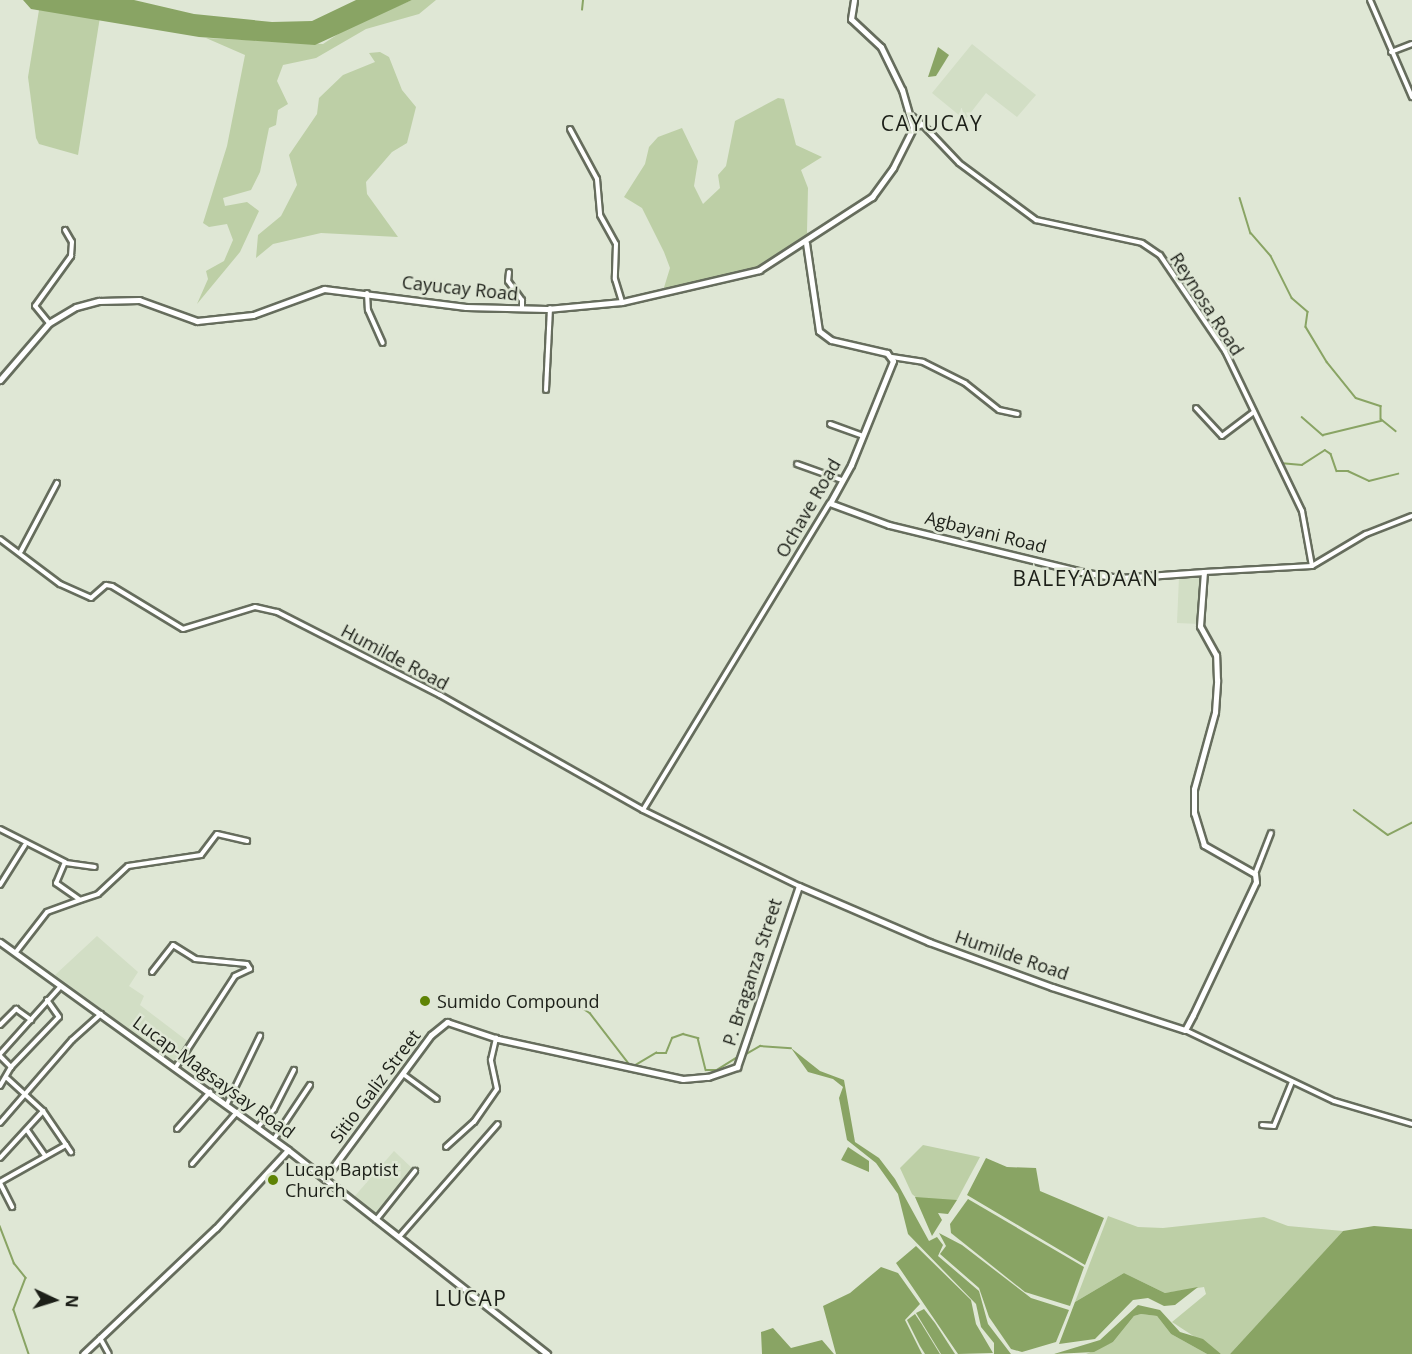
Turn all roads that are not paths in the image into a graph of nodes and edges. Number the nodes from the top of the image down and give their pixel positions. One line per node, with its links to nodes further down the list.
1 (854, 0): 6 (street)
2 (1370, 0): 4 (street)
3 (1412, 45): 4 (street)
4 (1391, 52): 5 (street)
5 (1412, 97)
6 (912, 116): 7 (street, Reynosa Road); 8 (street)
7 (923, 125): 8 (street); 23 (street, Reynosa Road)
8 (913, 128): 11 (street, Cayucay Road)
9 (570, 129): 14 (street)
10 (65, 230): 17 (street)
11 (806, 243): 14 (street, Cayucay Road); 19 (street)
12 (509, 272): 16 (street)
13 (367, 293): 16 (street, Cayucay Road); 17 (street, Cayucay Road); 18 (street)
14 (622, 302): 15 (street, Cayucay Road)
15 (550, 308): 16 (street, Cayucay Road); 21 (street)
16 (522, 310)
17 (49, 323): 20 (street, Cayucay Road)
18 (382, 343)
19 (892, 357): 24 (street); 26 (street, Ochave Road)
20 (0, 381)
21 (546, 390)
22 (1196, 408): 23 (street)
23 (1254, 412): 34 (street, Reynosa Road)
24 (1018, 414)
25 (830, 424): 26 (street)
26 (863, 437): 28 (street, Ochave Road)
27 (796, 464): 28 (street)
28 (843, 480): 30 (street, Ochave Road)
29 (57, 483): 33 (street)
30 (830, 502): 35 (street, Agbayani Road); 36 (street, Ochave Road)
31 (1412, 516): 34 (street, Agbayani Road)
32 (0, 539): 33 (street)
33 (21, 551): 36 (street, Humilde Road)
34 (1312, 566): 35 (street, Agbayani Road)
35 (1204, 572): 43 (street)
36 (643, 810): 45 (street, Humilde Road)
37 (0, 829): 40 (street)
38 (1271, 832): 43 (street)
39 (247, 841): 46 (street)
40 (25, 845): 41 (street); 44 (street)
41 (66, 863): 42 (street); 46 (street)
42 (95, 867)
43 (1256, 874): 55 (street)
44 (0, 885)
45 (799, 886): 55 (street, Humilde Road); 58 (street, P. Braganza Street)
46 (80, 900): 48 (street)
47 (0, 942): 48 (street, Lucap-Magsaysay Road)
48 (15, 952): 50 (street, Lucap-Magsaysay Road)
49 (152, 972): 61 (street)
50 (62, 986): 51 (street); 52 (street, Lucap-Magsaysay Road)
51 (47, 1000): 53 (street); 60 (street)
52 (102, 1013): 61 (street, Lucap-Magsaysay Road); 69 (street)
53 (31, 1020): 54 (street); 59 (street)
54 (0, 1025)
55 (1185, 1030): 65 (street, Humilde Road)
56 (260, 1036): 71 (street)
57 (496, 1038): 58 (street, Sitio Galiz Street); 63 (street, Sitio Galiz Street); 83 (street)
58 (560, 1051)
59 (0, 1055): 60 (street)
60 (11, 1067): 64 (street)
61 (176, 1067): 68 (street, Lucap-Magsaysay Road)
62 (294, 1070): 78 (street)
63 (403, 1074): 70 (street); 90 (street, Sitio Galiz Street)
64 (7, 1078): 67 (street); 69 (street)
65 (1292, 1082): 76 (street, Humilde Road); 77 (street)
66 (310, 1085): 81 (street)
67 (0, 1086)
68 (210, 1092): 71 (street, Lucap-Magsaysay Road); 79 (street)
69 (26, 1095): 72 (street); 74 (street)
70 (437, 1099)
71 (227, 1104): 73 (street, Lucap-Magsaysay Road)
72 (43, 1111): 80 (street); 82 (street)
73 (237, 1112): 78 (street, Lucap-Magsaysay Road); 88 (street)
74 (0, 1123)
75 (498, 1124): 96 (street)
76 (1412, 1124)
77 (1262, 1125)
78 (258, 1127): 81 (street, Lucap-Magsaysay Road)
79 (177, 1129)
80 (27, 1130): 86 (street); 87 (street)
81 (274, 1139): 84 (street, Lucap-Magsaysay Road)
82 (66, 1145): 85 (street); 86 (street)
83 (446, 1147)
84 (288, 1150): 90 (street, Lucap-Magsaysay Road); 97 (street)
85 (71, 1152)
86 (45, 1156): 91 (street)
87 (0, 1158)
88 (192, 1164)
89 (414, 1171): 95 (street)
90 (325, 1178): 95 (street, Lucap-Magsaysay Road)
91 (0, 1183): 92 (street)
92 (5, 1192): 93 (street); 94 (street)
93 (0, 1198)
94 (12, 1207)
95 (376, 1220): 96 (street, Lucap-Magsaysay Road)
96 (399, 1237): 100 (street, Lucap-Magsaysay Road)
97 (100, 1338): 98 (street); 99 (street)
98 (83, 1354)
99 (109, 1354)
100 (547, 1354)

